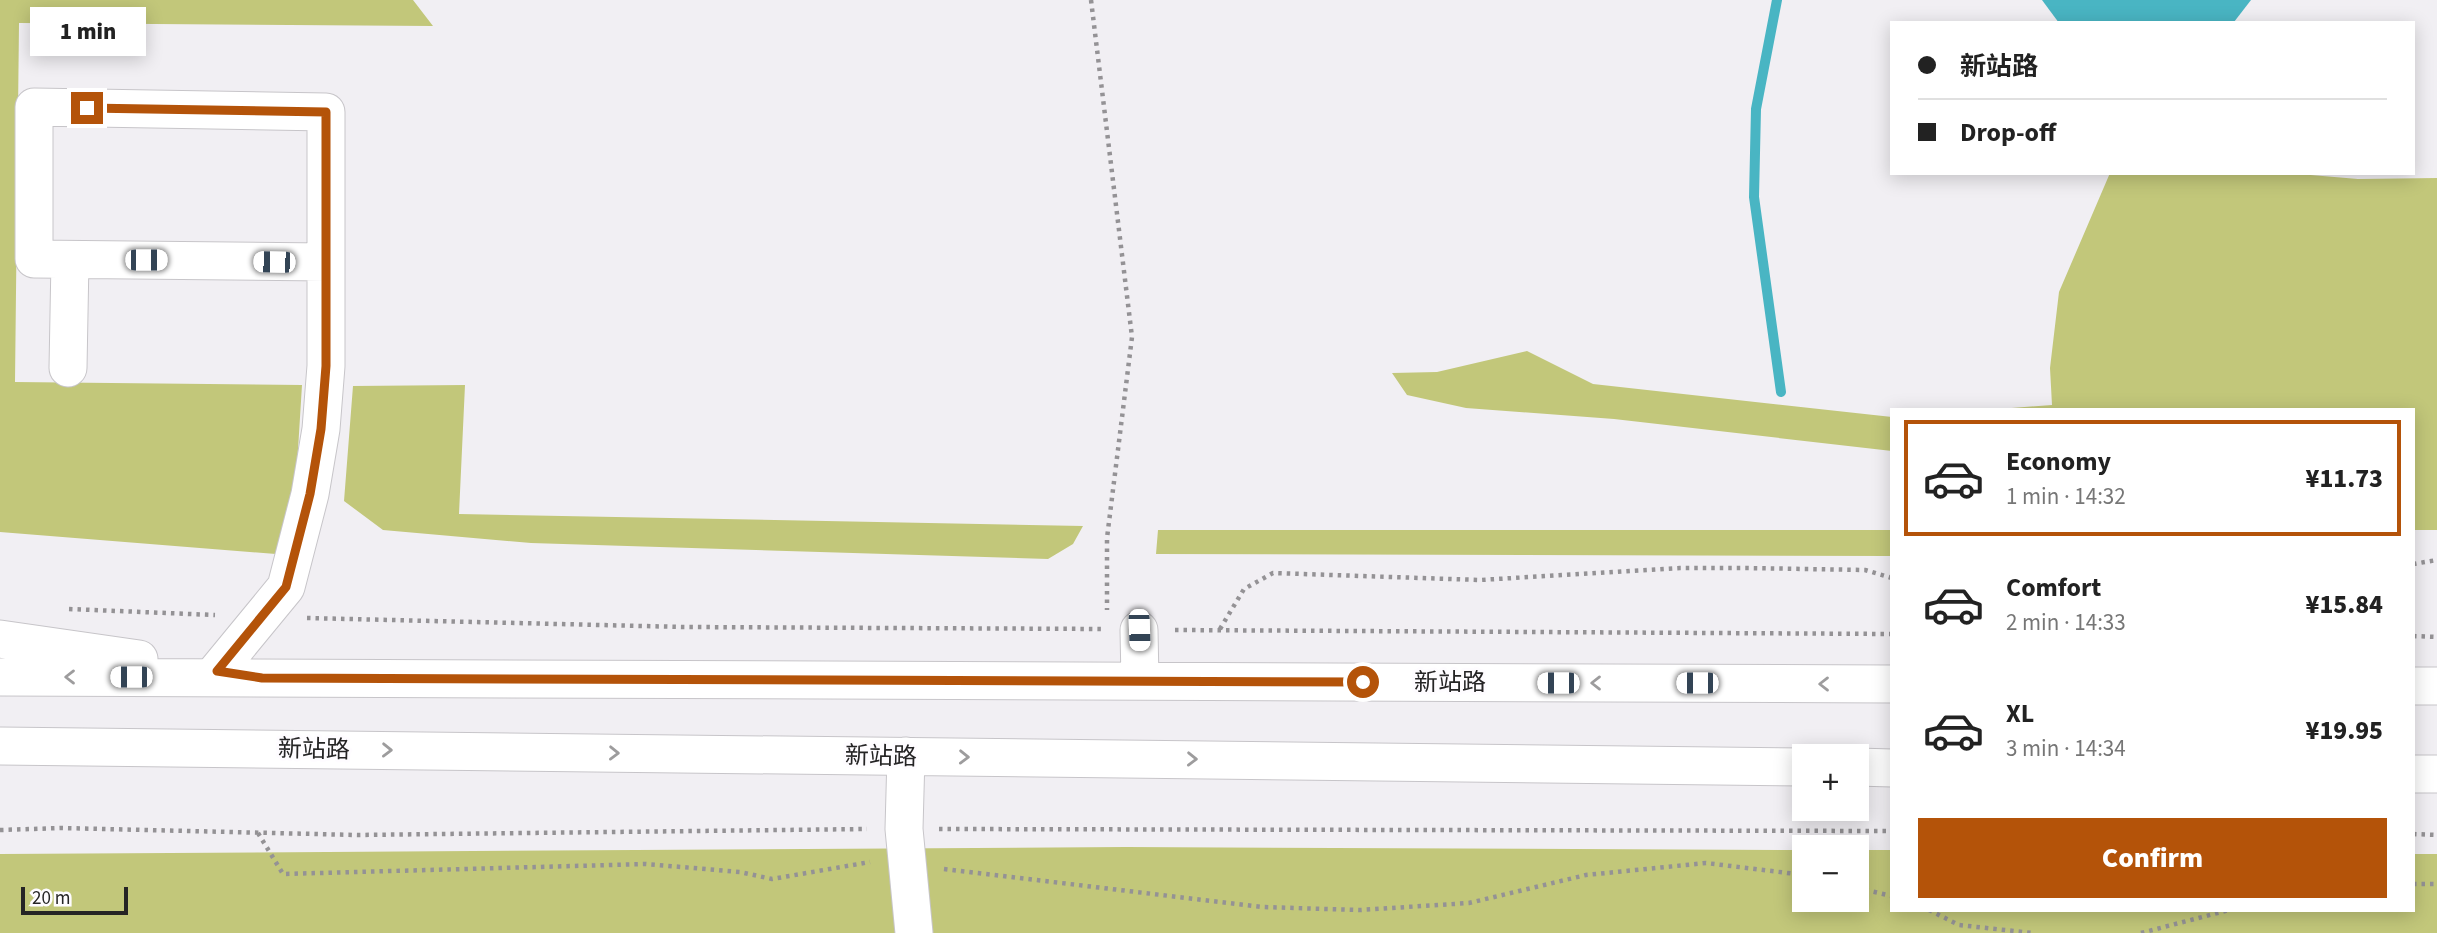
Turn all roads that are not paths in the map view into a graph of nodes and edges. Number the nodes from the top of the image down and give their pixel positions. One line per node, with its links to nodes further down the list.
1 (70, 260): 2 (street); 2 (street); 3 (street)
2 (326, 262): 6 (street)
3 (68, 368)
4 (1123, 630): 9 (street)
5 (0, 639): 6 (street)
6 (217, 671): 8 (street)
7 (0, 677): 8 (street, 新站路, one-way to 7)
8 (262, 678): 9 (street, 新站路)
9 (1140, 681): 10 (street, 新站路, one-way to 9)
10 (1890, 684)
11 (2415, 686): 12 (street)
12 (2437, 686)
13 (0, 746): 14 (street, 新站路)
14 (265, 749): 15 (street, 新站路, one-way to 15); 19 (street)
15 (906, 756): 16 (street, 新站路, one-way to 16); 22 (street)
16 (1792, 767)
17 (1869, 767): 18 (street)
18 (1890, 768)
19 (0, 772)
20 (2415, 774): 21 (street)
21 (2437, 774)
22 (914, 933)

